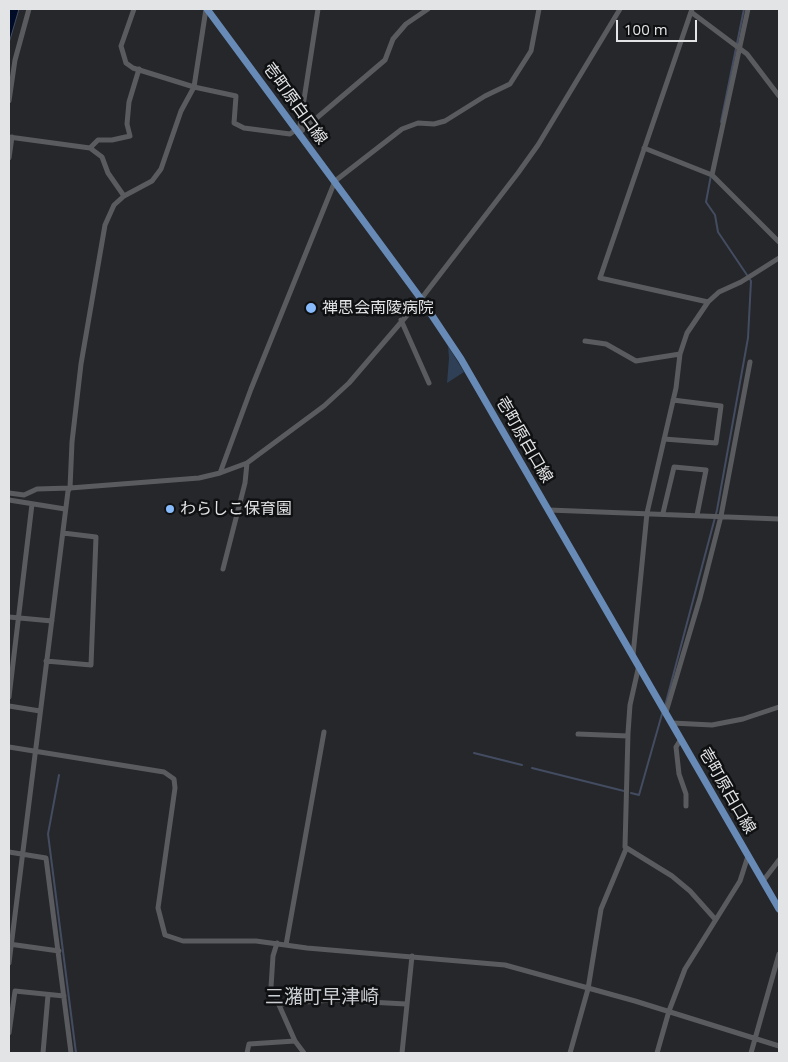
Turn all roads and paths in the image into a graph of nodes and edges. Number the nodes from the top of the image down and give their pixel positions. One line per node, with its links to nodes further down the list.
1 (29, 9): 14 (street)
2 (134, 9): 11 (street)
3 (207, 9): 12 (street); 15 (main road, 壱町原白口線)
4 (318, 9): 15 (street)
5 (428, 9): 15 (street)
6 (540, 9): 21 (street)
7 (620, 9): 25 (street)
8 (748, 9): 10 (street)
9 (692, 11): 10 (street); 18 (street)
10 (739, 46): 13 (street); 20 (street)
11 (138, 69): 12 (street); 17 (street)
12 (194, 87): 15 (street); 22 (street)
13 (779, 96)
14 (9, 101)
15 (298, 131): 21 (main road, 壱町原白口線)
16 (10, 137): 17 (street); 19 (street)
17 (90, 148): 22 (street)
18 (644, 148): 20 (street); 26 (street)
19 (9, 158)
20 (712, 174): 23 (street)
21 (335, 181): 25 (main road, 壱町原白口線); 35 (street)
22 (124, 196): 36 (street)
23 (779, 242)
24 (779, 258): 26 (street)
25 (421, 299): 27 (street); 41 (main road, 壱町原白口線)
26 (708, 302): 29 (street)
27 (401, 320): 31 (street); 34 (street)
28 (585, 341): 29 (street)
29 (680, 354): 32 (street)
30 (750, 362): 45 (street)
31 (429, 383)
32 (673, 400): 33 (street); 33 (street)
33 (664, 438): 42 (street)
34 (246, 463): 35 (street); 48 (street)
35 (220, 473): 36 (street)
36 (70, 488): 37 (street); 40 (street)
37 (9, 493)
38 (9, 500): 39 (street)
39 (32, 504): 40 (street); 50 (street)
40 (65, 509): 47 (street)
41 (549, 510): 42 (street); 52 (main road, 壱町原白口線)
42 (647, 513): 43 (street); 52 (street)
43 (663, 513): 44 (street); 44 (street)
44 (697, 515): 45 (street)
45 (721, 516): 46 (street); 59 (street)
46 (779, 519)
47 (63, 533): 51 (street); 53 (street)
48 (224, 570)
49 (9, 617): 50 (street)
50 (18, 618): 51 (street); 55 (street)
51 (52, 621): 53 (street)
52 (633, 655): 54 (main road, 壱町原白口線)
53 (46, 661): 58 (street)
54 (639, 665): 59 (main road, 壱町原白口線); 63 (street)
55 (9, 697)
56 (9, 706): 58 (street)
57 (779, 707): 60 (street)
58 (40, 710): 66 (street)
59 (666, 712): 60 (main road, 壱町原白口線)
60 (672, 723): 64 (main road, 壱町原白口線)
61 (324, 732): 78 (street)
62 (578, 734): 63 (street)
63 (628, 736): 68 (street)
64 (681, 739): 67 (street); 71 (main road, 壱町原白口線)
65 (9, 747): 66 (street)
66 (35, 751): 70 (street); 76 (street)
67 (686, 806)
68 (626, 849): 75 (street); 83 (street)
69 (9, 852): 70 (street)
70 (22, 853): 77 (street); 79 (street)
71 (748, 856): 73 (main road, 壱町原白口線); 75 (street)
72 (779, 860): 73 (street)
73 (763, 881): 74 (main road, 壱町原白口線)
74 (779, 910)
75 (715, 919): 88 (street)
76 (277, 943): 78 (street); 86 (street)
77 (10, 944): 79 (street); 82 (street)
78 (286, 945): 81 (street)
79 (59, 951): 85 (street)
80 (779, 954): 90 (street)
81 (412, 956): 83 (street); 87 (street)
82 (9, 963)
83 (588, 989): 88 (street); 98 (street)
84 (48, 994): 85 (street); 89 (street); 93 (street)
85 (64, 996): 94 (street)
86 (281, 1004): 87 (street); 91 (street)
87 (406, 1004): 97 (street)
88 (669, 1011): 90 (street); 99 (street)
89 (9, 1033)
90 (756, 1038): 92 (street); 100 (street)
91 (295, 1040): 95 (street); 96 (street)
92 (779, 1046)
93 (43, 1053)
94 (71, 1053)
95 (247, 1053)
96 (304, 1053)
97 (402, 1053)
98 (570, 1053)
99 (658, 1053)
100 (751, 1053)

